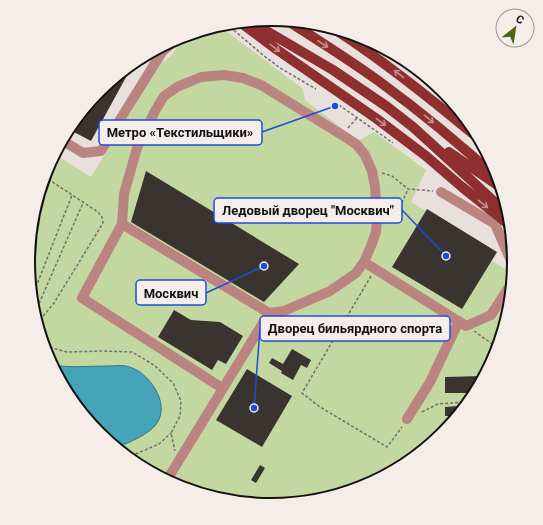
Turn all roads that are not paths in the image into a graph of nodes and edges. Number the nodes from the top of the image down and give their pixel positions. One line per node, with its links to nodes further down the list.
1 (260, 27): 6 (main road)
2 (248, 28): 12 (main road, one-way to 12)
3 (297, 28): 9 (main road, one-way to 9)
4 (350, 40): 7 (main road, one-way to 4)
5 (159, 55): 8 (lane)
6 (413, 127): 10 (main road); 12 (main road)
7 (466, 128)
8 (67, 143)
9 (490, 172)
10 (494, 183)
11 (441, 192): 12 (lane)
12 (502, 219): 14 (lane)
13 (122, 224): 15 (lane); 17 (lane); 19 (lane)
14 (506, 237)
15 (364, 262): 17 (lane); 18 (lane)
16 (506, 291): 18 (lane)
17 (269, 313): 19 (lane)
18 (462, 323): 20 (lane)
19 (222, 388): 21 (lane)
20 (408, 420)
21 (169, 476)

